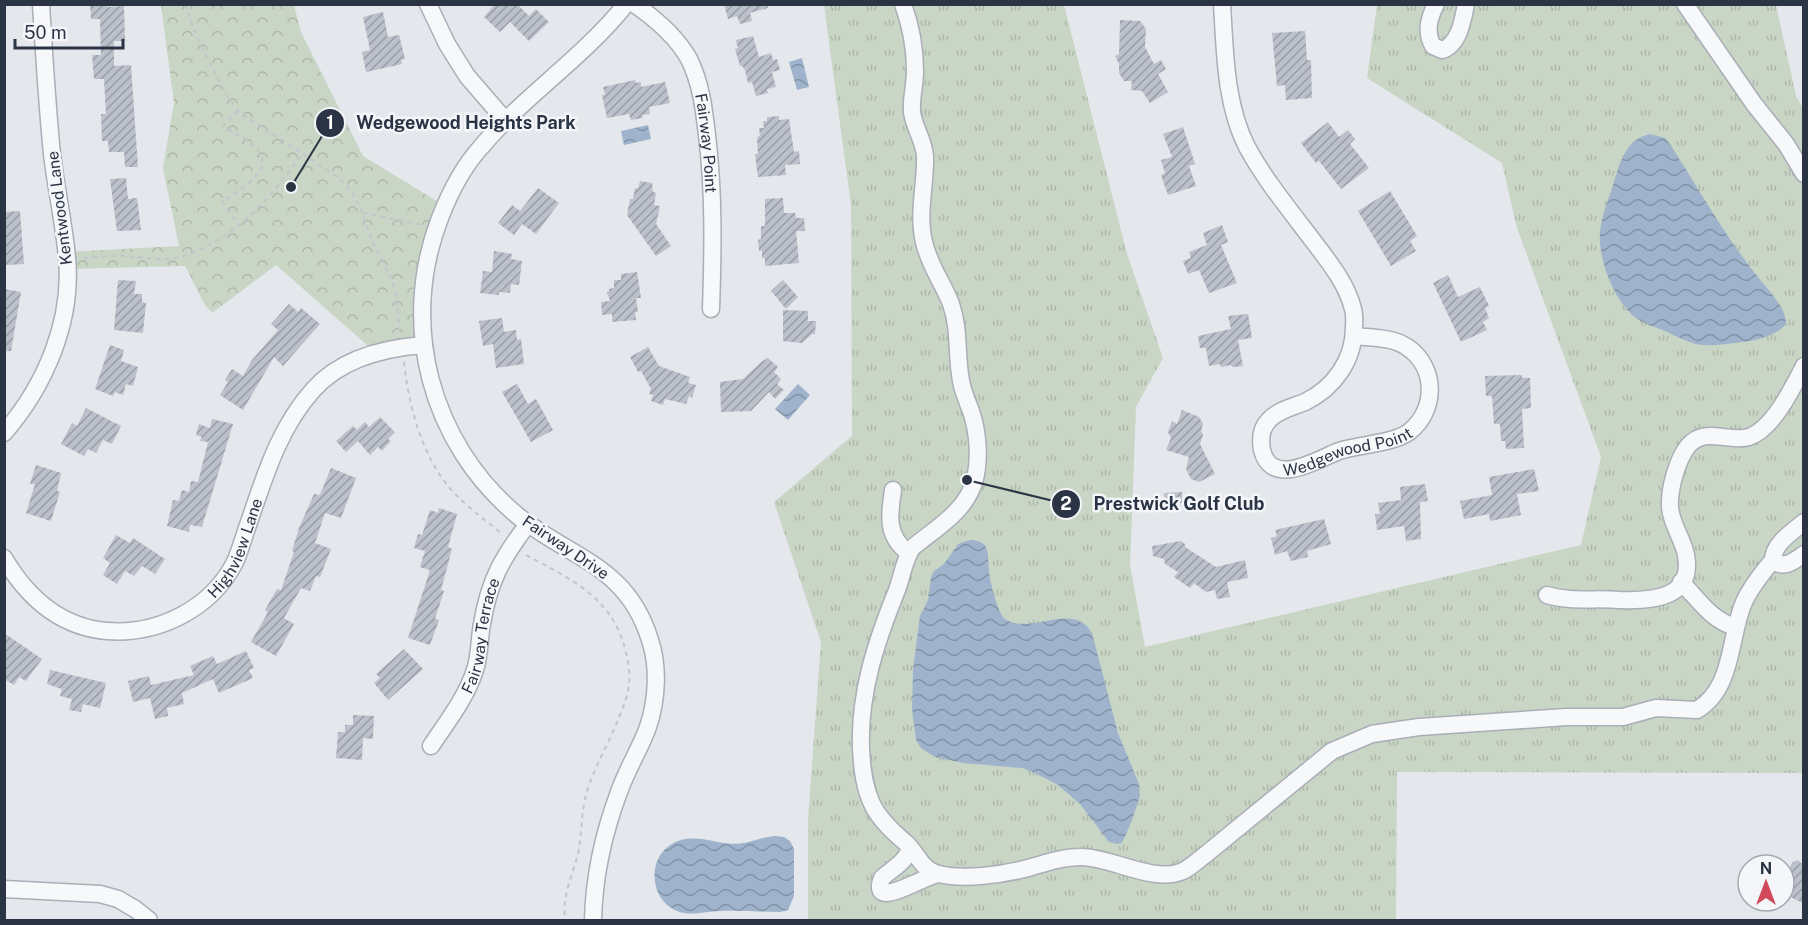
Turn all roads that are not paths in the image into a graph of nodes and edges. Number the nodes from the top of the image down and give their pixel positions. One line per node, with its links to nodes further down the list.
1 (41, 4): 16 (street, Kentwood Lane)
2 (428, 4): 10 (street)
3 (626, 4): 10 (street, Fairway Drive)
4 (634, 4): 12 (street, Fairway Point)
5 (903, 4): 20 (street)
6 (1222, 4): 13 (street, Wedgewood Point)
7 (1436, 4): 8 (street)
8 (1466, 4)
9 (1685, 4): 11 (street)
10 (505, 120): 14 (street, Fairway Drive)
11 (1803, 174)
12 (711, 309)
13 (1354, 336): 13 (street, Wedgewood Point)
14 (424, 345): 19 (street, Fairway Drive); 22 (street, Highview Lane)
15 (1803, 366): 24 (street)
16 (4, 433)
17 (893, 490): 20 (street)
18 (1803, 522): 23 (street)
19 (528, 524): 27 (street, Fairway Terrace); 32 (street, Fairway Drive)
20 (909, 553): 28 (street)
21 (1803, 554): 23 (street)
22 (4, 558)
23 (1773, 560): 26 (street)
24 (1681, 582): 25 (street); 26 (street)
25 (1547, 595)
26 (1735, 627): 29 (street)
27 (431, 746)
28 (910, 848): 29 (street); 29 (street)
29 (938, 874)
30 (4, 889): 31 (street)
31 (149, 921)
32 (593, 921)

